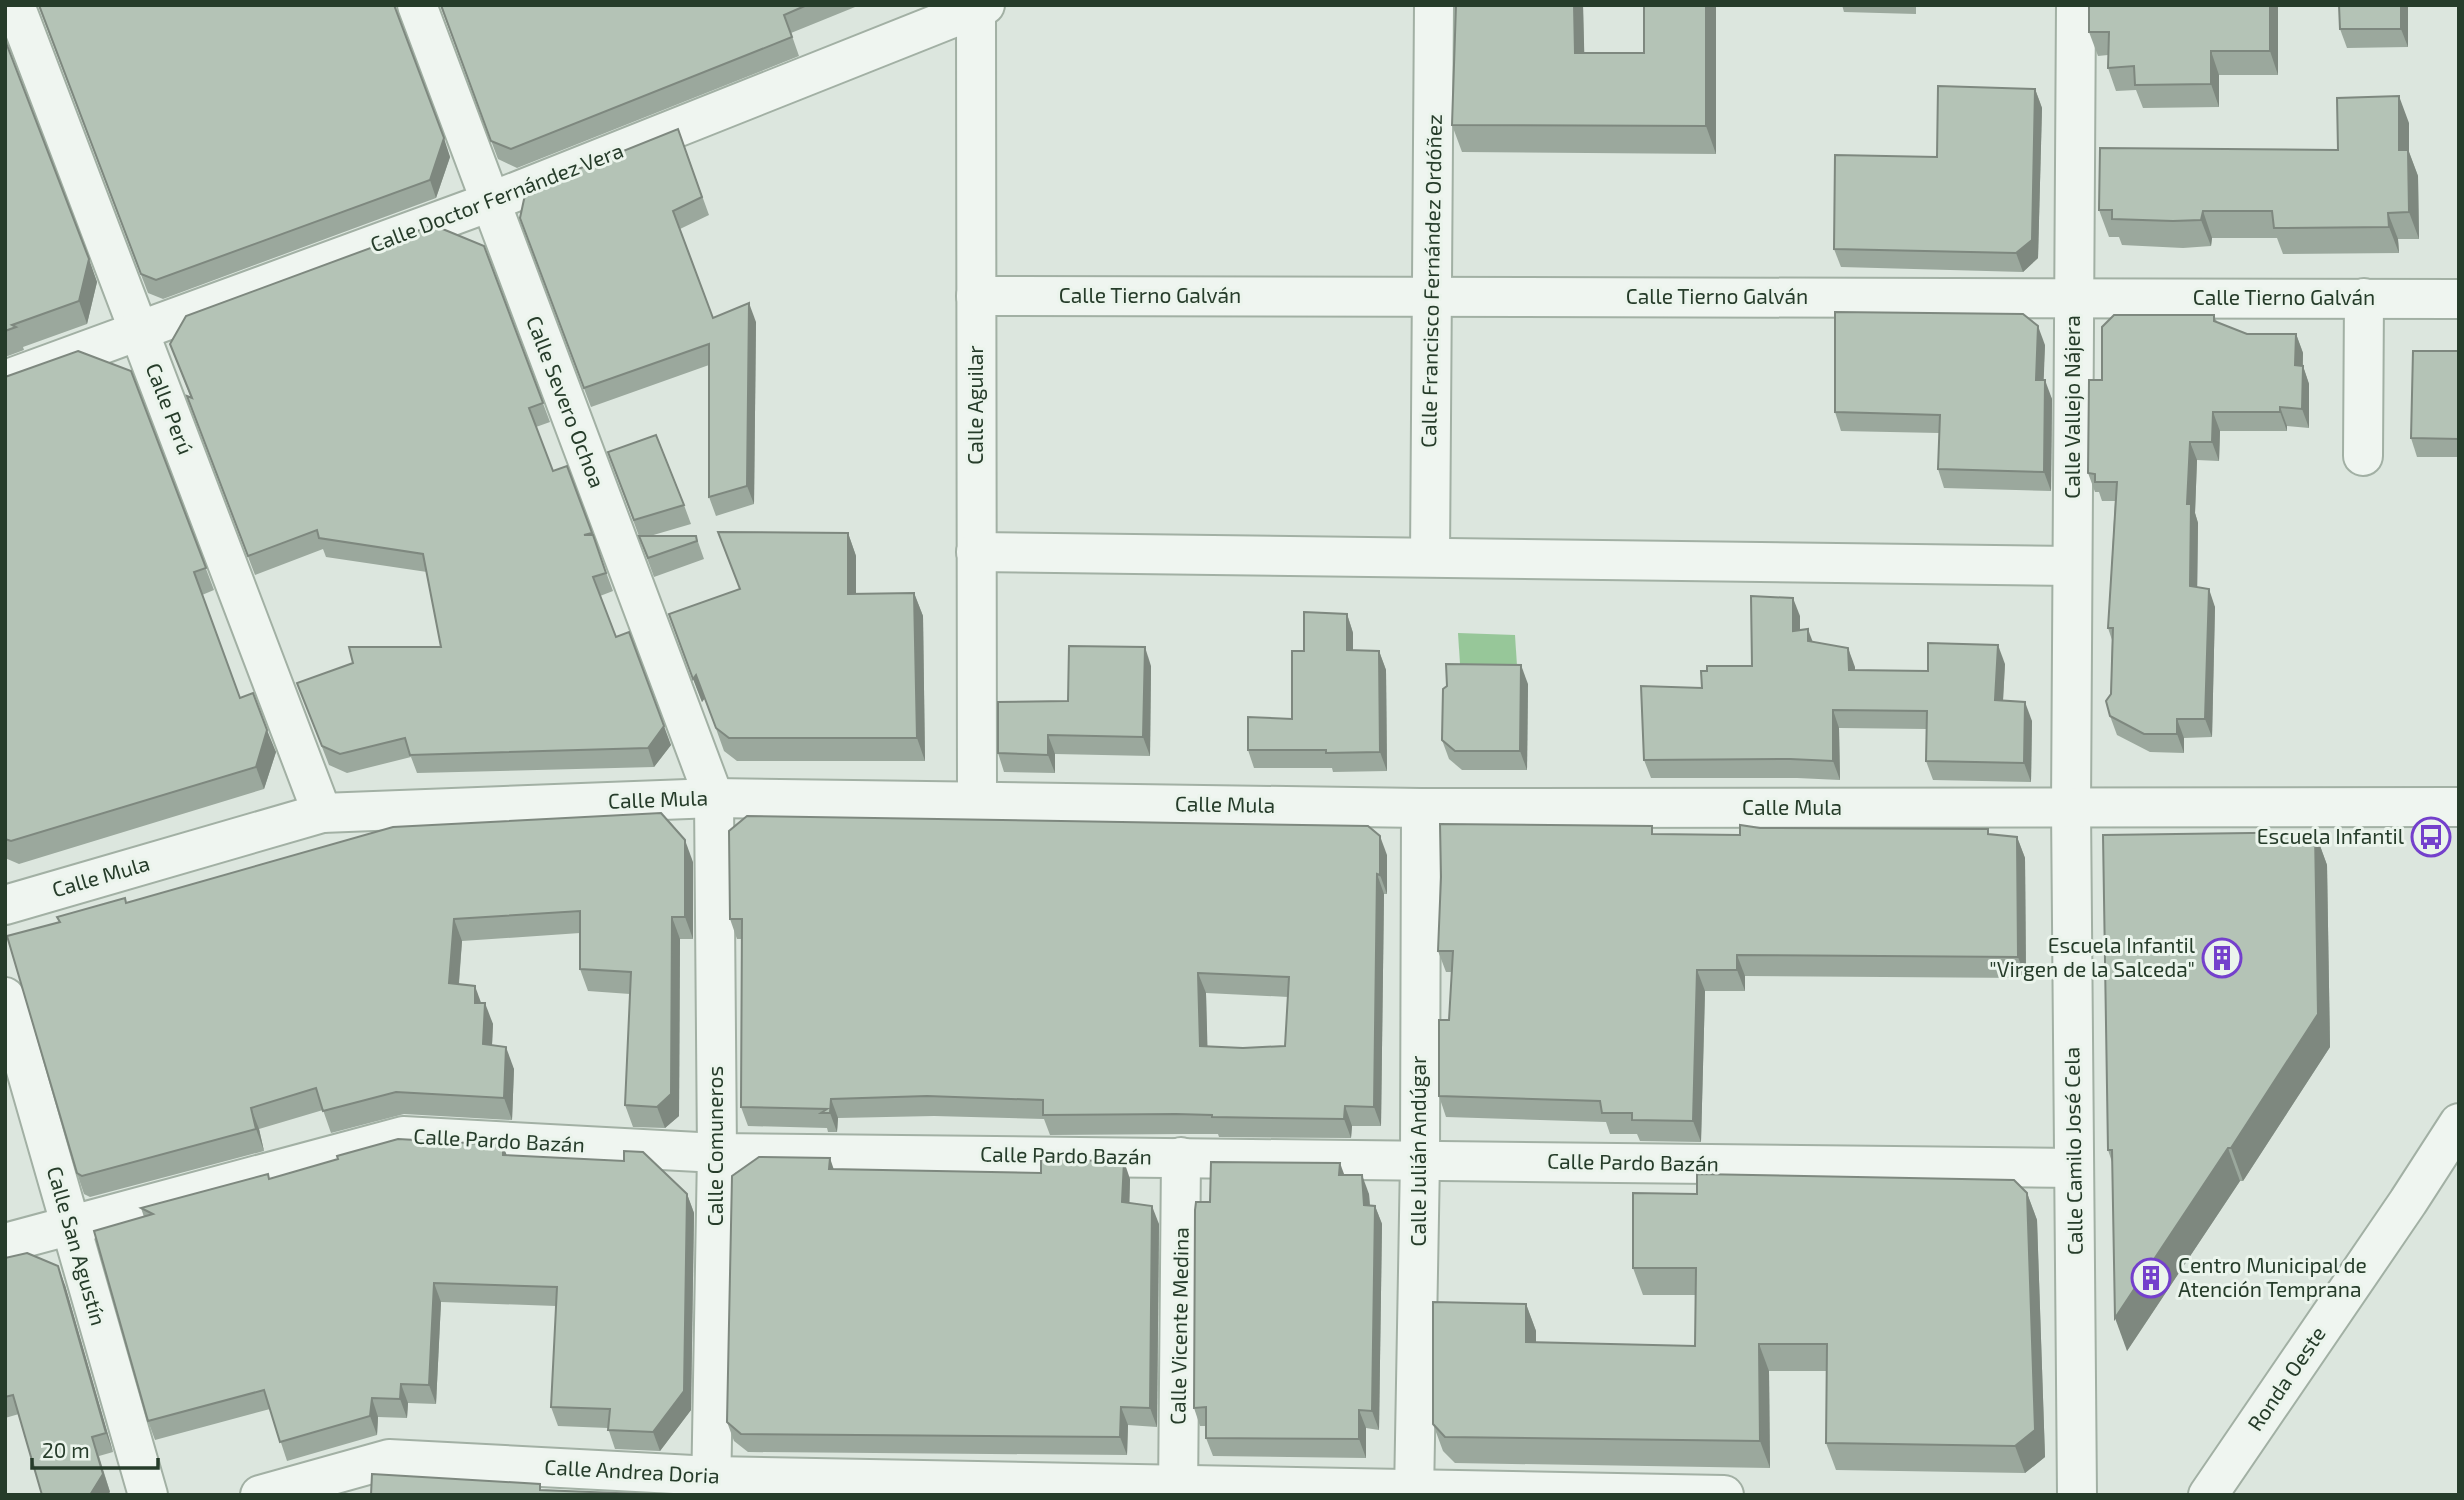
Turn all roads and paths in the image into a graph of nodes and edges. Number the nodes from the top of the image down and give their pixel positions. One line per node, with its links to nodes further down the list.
1 (15, 5): 12 (street, Calle Perú)
2 (417, 5): 6 (street, Calle Severo Ochoa)
3 (1434, 5): 8 (street, Calle Francisco Fernández Ordóñez)
4 (2076, 5): 9 (street, Calle Vallejo Nájera)
5 (965, 9): 6 (street, Calle Doctor Fernández Vera); 7 (street, Calle Aguilar)
6 (490, 202): 12 (street, Calle Doctor Fernández Vera); 18 (street, Calle Severo Ochoa)
7 (975, 296): 8 (street, Calle Tierno Galván); 15 (street, Calle Aguilar)
8 (1431, 296): 9 (street, Calle Tierno Galván); 16 (street, Calle Francisco Fernández Ordóñez)
9 (2073, 297): 10 (street, Calle Tierno Galván); 17 (street, Calle Vallejo Nájera)
10 (2364, 298): 11 (street, Calle Tierno Galván); 14 (street)
11 (2459, 299)
12 (140, 332): 13 (street, Calle Doctor Fernández Vera); 23 (street, Calle Perú)
13 (5, 380)
14 (2363, 456)
15 (976, 552): 16 (street); 19 (street, Calle Aguilar)
16 (1430, 557): 17 (street)
17 (2071, 566): 22 (street, Calle Vallejo Nájera)
18 (714, 798): 19 (street, Calle Mula); 23 (street, Calle Mula); 27 (street, Calle Comuneros)
19 (977, 802): 21 (street, Calle Mula)
20 (2459, 807): 22 (street, Calle Mula)
21 (1421, 808): 22 (street, Calle Mula); 29 (street, Calle Julián Andúgar)
22 (2071, 808): 30 (street, Calle Camilo José Cela)
23 (322, 813): 24 (street, Calle Mula)
24 (5, 905)
25 (5, 997): 31 (street, Calle San Agustín)
26 (2459, 1123): 40 (street, Ronda Oeste)
27 (717, 1153): 28 (street, Calle Pardo Bazán); 31 (street, Calle Pardo Bazán); 33 (street, Calle Comuneros)
28 (1181, 1157): 29 (street, Calle Pardo Bazán); 34 (street, Calle Vicente Medina)
29 (1420, 1160): 30 (street, Calle Pardo Bazán); 35 (street, Calle Julián Andúgar)
30 (2074, 1168): 39 (street, Calle Camilo José Cela)
31 (70, 1225): 32 (street, Calle Pardo Bazán); 36 (street, Calle San Agustín)
32 (5, 1243)
33 (712, 1485): 34 (street, Calle Andrea Doria); 37 (street, Calle Andrea Doria)
34 (1178, 1490): 35 (street, Calle Andrea Doria)
35 (1415, 1492): 38 (street, Calle Andrea Doria)
36 (148, 1495)
37 (260, 1495)
38 (1724, 1495)
39 (2077, 1495)
40 (2208, 1495)

